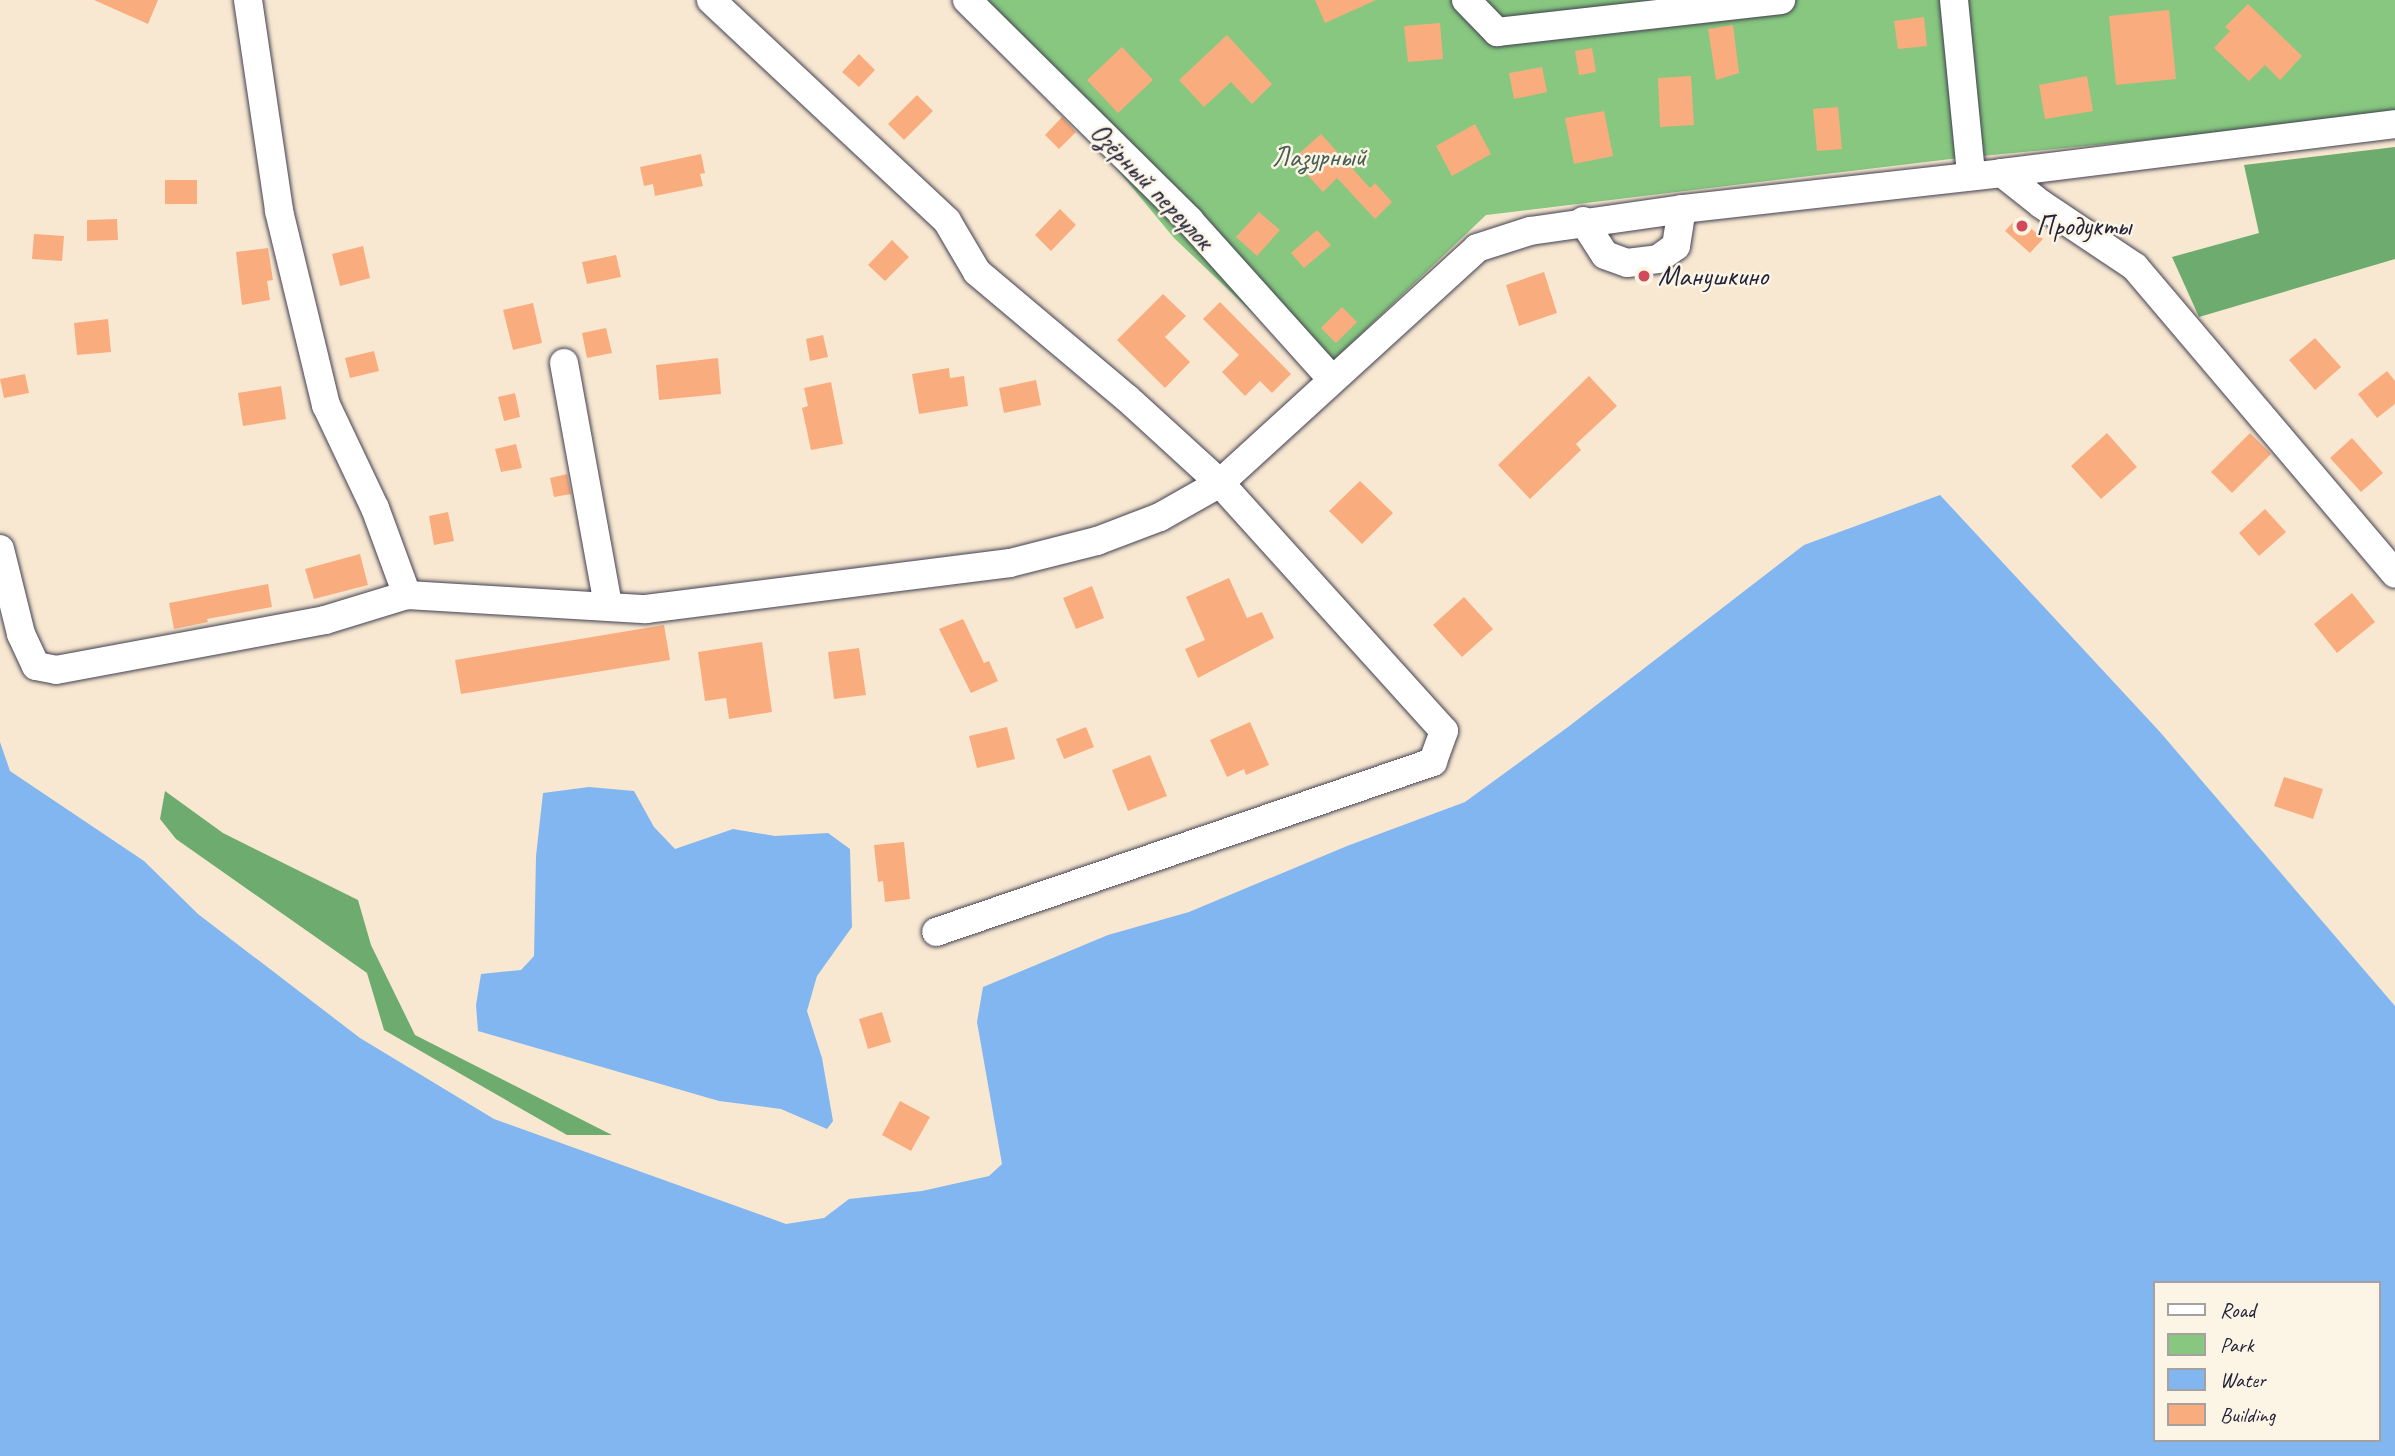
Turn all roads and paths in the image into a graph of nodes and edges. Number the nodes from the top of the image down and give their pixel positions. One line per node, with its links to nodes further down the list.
1 (248, 0): 17 (street)
2 (711, 0): 14 (street)
3 (967, 0): 13 (street, Озёрный переулок)
4 (1466, 0): 5 (street)
5 (1781, 0)
6 (1954, 0): 9 (street)
7 (2395, 124): 8 (street)
8 (2002, 173): 9 (street); 16 (street)
9 (1971, 174): 10 (street)
10 (1682, 209): 11 (street); 11 (street)
11 (1583, 222): 13 (street)
12 (564, 363): 18 (street)
13 (1331, 378): 14 (street)
14 (1220, 483): 18 (street); 19 (street)
15 (0, 549): 17 (street)
16 (2395, 574)
17 (407, 595): 18 (street)
18 (608, 606)
19 (936, 932)

